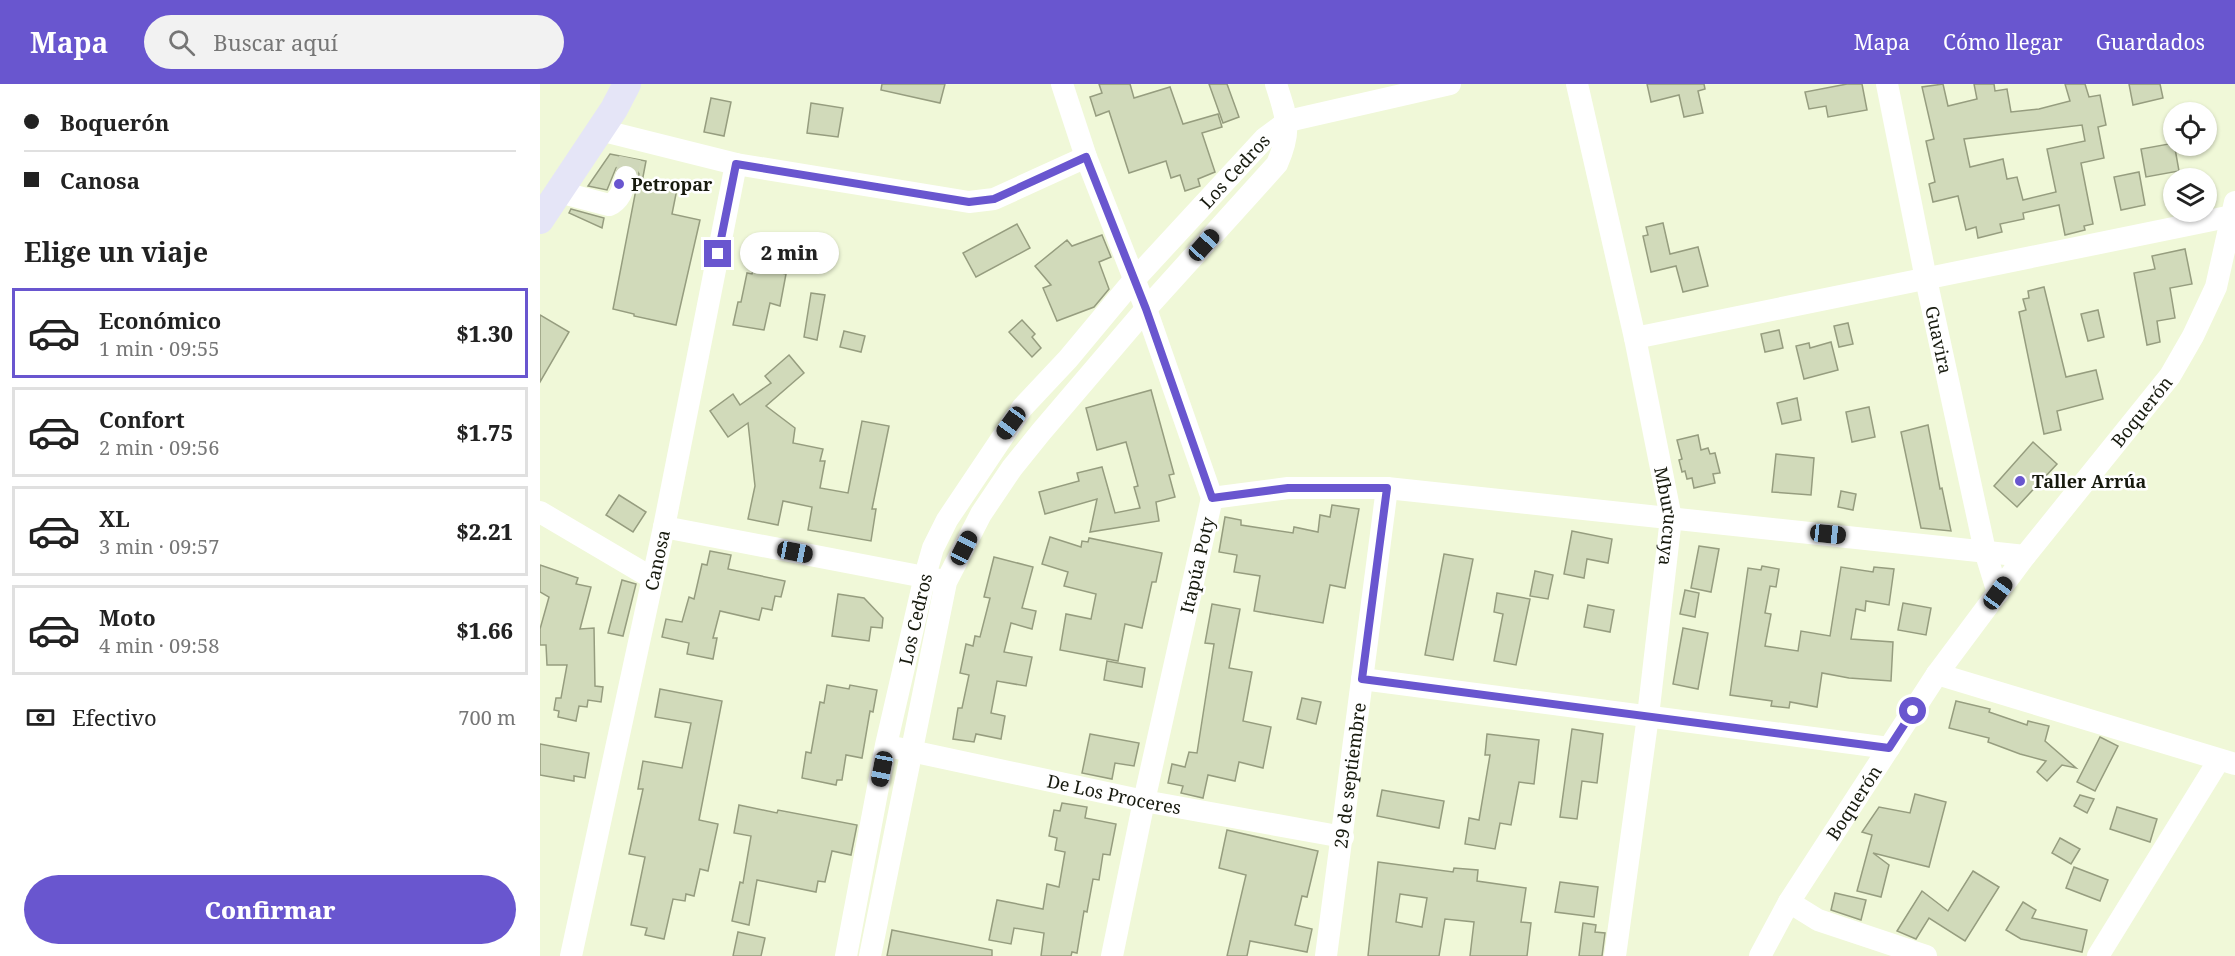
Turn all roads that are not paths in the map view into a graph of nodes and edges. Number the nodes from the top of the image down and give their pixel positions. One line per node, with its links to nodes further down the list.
1 (627, 84): 8 (main road)
2 (1062, 84): 10 (street, Itapúa Poty)
3 (1276, 84): 7 (street)
4 (1450, 84): 7 (street, Los Cedros)
5 (1577, 84): 18 (street, Mburucuya)
6 (1887, 84): 15 (street, Guavira)
7 (1288, 121): 16 (street, Los Cedros); 17 (street)
8 (600, 130): 9 (street); 12 (main road)
9 (629, 157): 11 (street); 12 (street)
10 (1086, 157): 11 (street); 16 (street, Itapúa Poty)
11 (736, 164): 23 (street, Canosa)
12 (559, 192): 14 (main road)
13 (2234, 209): 15 (street); 25 (street, Boquerón)
14 (540, 220)
15 (1926, 279): 18 (street); 24 (street, Guavira)
16 (1133, 281): 17 (street, Itapúa Poty); 27 (street, Los Cedros)
17 (1146, 309): 20 (street, Itapúa Poty); 27 (street)
18 (1635, 338): 22 (street, Mburucuya)
19 (1387, 488): 20 (street); 22 (street); 30 (street, 29 de septiembre)
20 (1212, 498): 36 (street, Itapúa Poty)
21 (540, 512): 26 (street)
22 (1671, 518): 24 (street); 31 (street, Mburucuya)
23 (664, 527): 26 (street, Canosa); 27 (street)
24 (1985, 551): 25 (street); 28 (street, Guavira)
25 (2025, 556): 28 (street, Boquerón)
26 (652, 578): 39 (street, Canosa)
27 (936, 579): 32 (street, Los Cedros); 34 (street)
28 (1998, 593): 29 (street, Boquerón)
29 (1937, 674): 33 (street, Boquerón); 35 (street)
30 (1362, 679): 31 (street); 37 (street, 29 de septiembre)
31 (1648, 716): 33 (street); 44 (street, Mburucuya)
32 (886, 746): 34 (street, De Los Proceres); 40 (street, Los Cedros)
33 (1889, 748): 38 (street, Boquerón)
34 (910, 751): 36 (street, De Los Proceres); 41 (street)
35 (2227, 762): 47 (street)
36 (1144, 801): 37 (street, De Los Proceres); 42 (street, Itapúa Poty)
37 (1343, 837): 43 (street, 29 de septiembre)
38 (1789, 902): 45 (street, Boquerón); 46 (street)
39 (571, 956)
40 (846, 956)
41 (870, 956)
42 (1112, 956)
43 (1326, 956)
44 (1615, 956)
45 (1760, 956)
46 (1926, 956)
47 (2098, 956)

